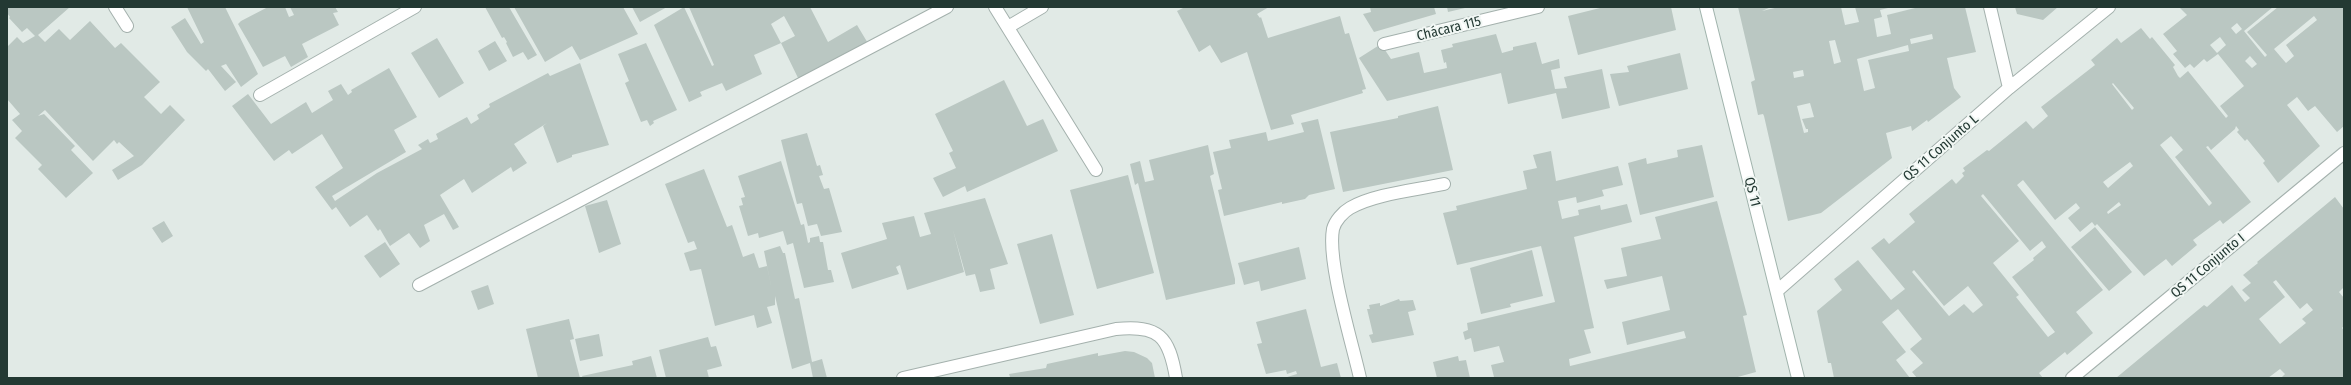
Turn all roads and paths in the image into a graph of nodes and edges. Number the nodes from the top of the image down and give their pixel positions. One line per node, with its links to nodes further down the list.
1 (115, 7): 10 (street)
2 (415, 7): 14 (street)
3 (947, 7): 18 (street)
4 (995, 7): 11 (street)
5 (1042, 7): 11 (street)
6 (1538, 7): 12 (street, Chácara 115)
7 (1706, 7): 19 (street, QS 11)
8 (1990, 7): 13 (street)
9 (2109, 7): 13 (street, QS 11 Conjunto L)
10 (127, 26)
11 (1008, 27): 16 (street)
12 (1384, 44)
13 (2009, 88): 19 (street, QS 11 Conjunto L)
14 (260, 95)
15 (2344, 153): 24 (street, QS 11 Conjunto I)
16 (1096, 170)
17 (1444, 184): 22 (street)
18 (419, 284)
19 (1776, 291): 23 (street, QS 11)
20 (903, 378): 21 (street)
21 (1176, 378)
22 (1360, 378)
23 (1798, 378)
24 (2072, 378)

